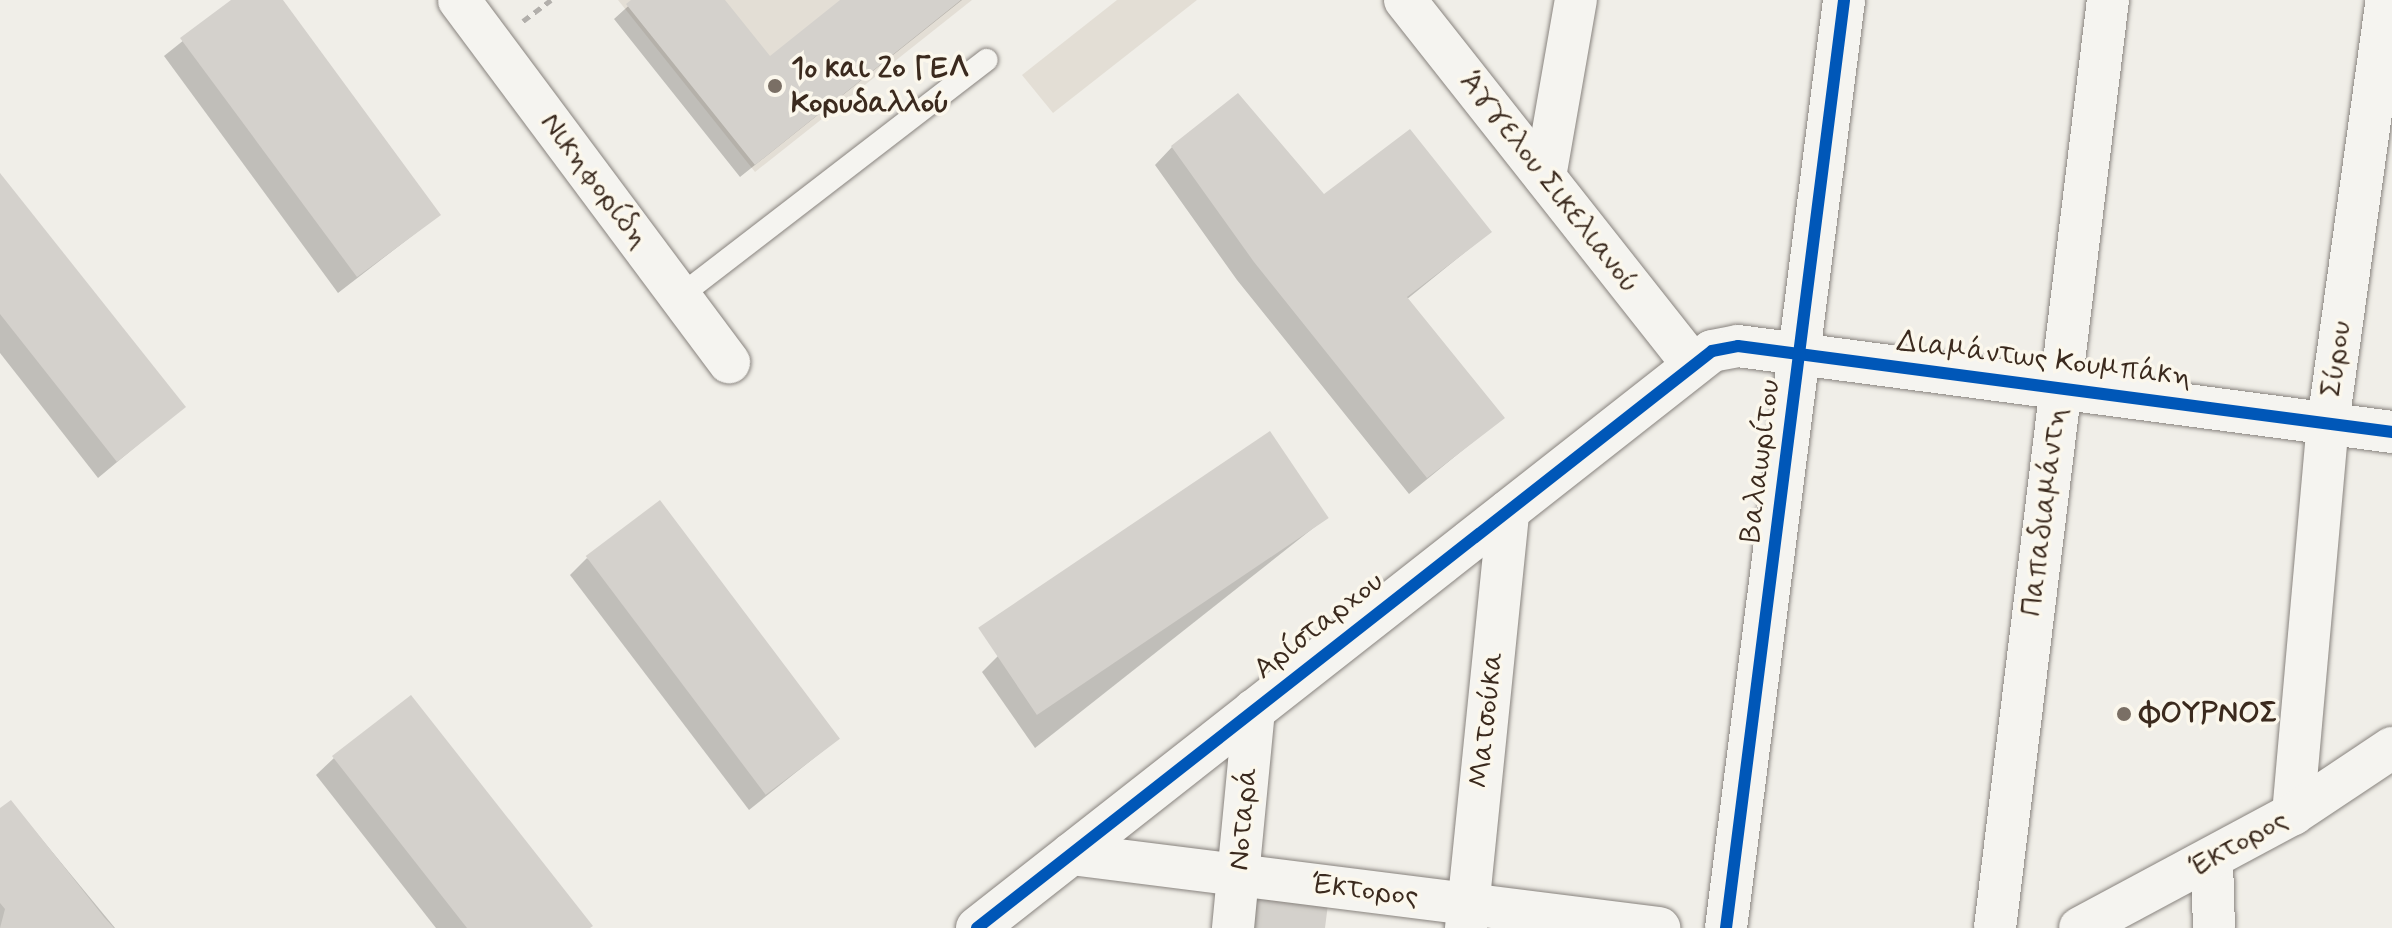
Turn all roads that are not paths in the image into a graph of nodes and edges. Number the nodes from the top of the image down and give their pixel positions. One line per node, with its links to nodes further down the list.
1 (459, 0): 9 (street, Νικηφορίδη)
2 (1405, 0): 8 (street, Άγγελου Σικελιανού)
3 (1576, 0): 8 (street)
4 (1844, 0): 10 (street, Βαλαωρίτου)
5 (2108, 0): 13 (street, Παπαδιαμάντη)
6 (2387, 0): 14 (street, Σύρου)
7 (987, 60): 9 (lane)
8 (1545, 177): 12 (street, Άγγελου Σικελιανού)
9 (680, 296): 11 (street, Νικηφορίδη)
10 (1801, 354): 12 (street, Διαμάντως Κουμπάκη); 13 (street, Διαμάντως Κουμπάκη); 27 (street, Βαλαωρίτου)
11 (729, 362)
12 (1693, 365): 16 (street, Αρίσταρχου)
13 (2060, 388): 14 (street, Διαμάντως Κουμπάκη); 28 (street, Παπαδιαμάντη)
14 (2328, 423): 15 (street, Διαμάντως Κουμπάκη); 19 (street, Σύρου)
15 (2392, 432)
16 (1508, 511): 17 (street, Αρίσταρχου); 23 (street, Ματσούκα)
17 (1254, 710): 20 (street, Αρίσταρχου); 22 (street, Νοταρά)
18 (2392, 748): 19 (street, Έκτορος)
19 (2293, 814): 21 (street, Έκτορος)
20 (1071, 854): 22 (street, Έκτορος); 24 (street, Αρίσταρχου)
21 (2212, 861): 29 (street, Έκτορος); 30 (street)
22 (1239, 875): 23 (street, Έκτορος); 25 (street, Νοταρά)
23 (1468, 916): 26 (street, Έκτορος)
24 (977, 928)
25 (1233, 928)
26 (1659, 928)
27 (1726, 928)
28 (1995, 928)
29 (2080, 928)
30 (2214, 928)

